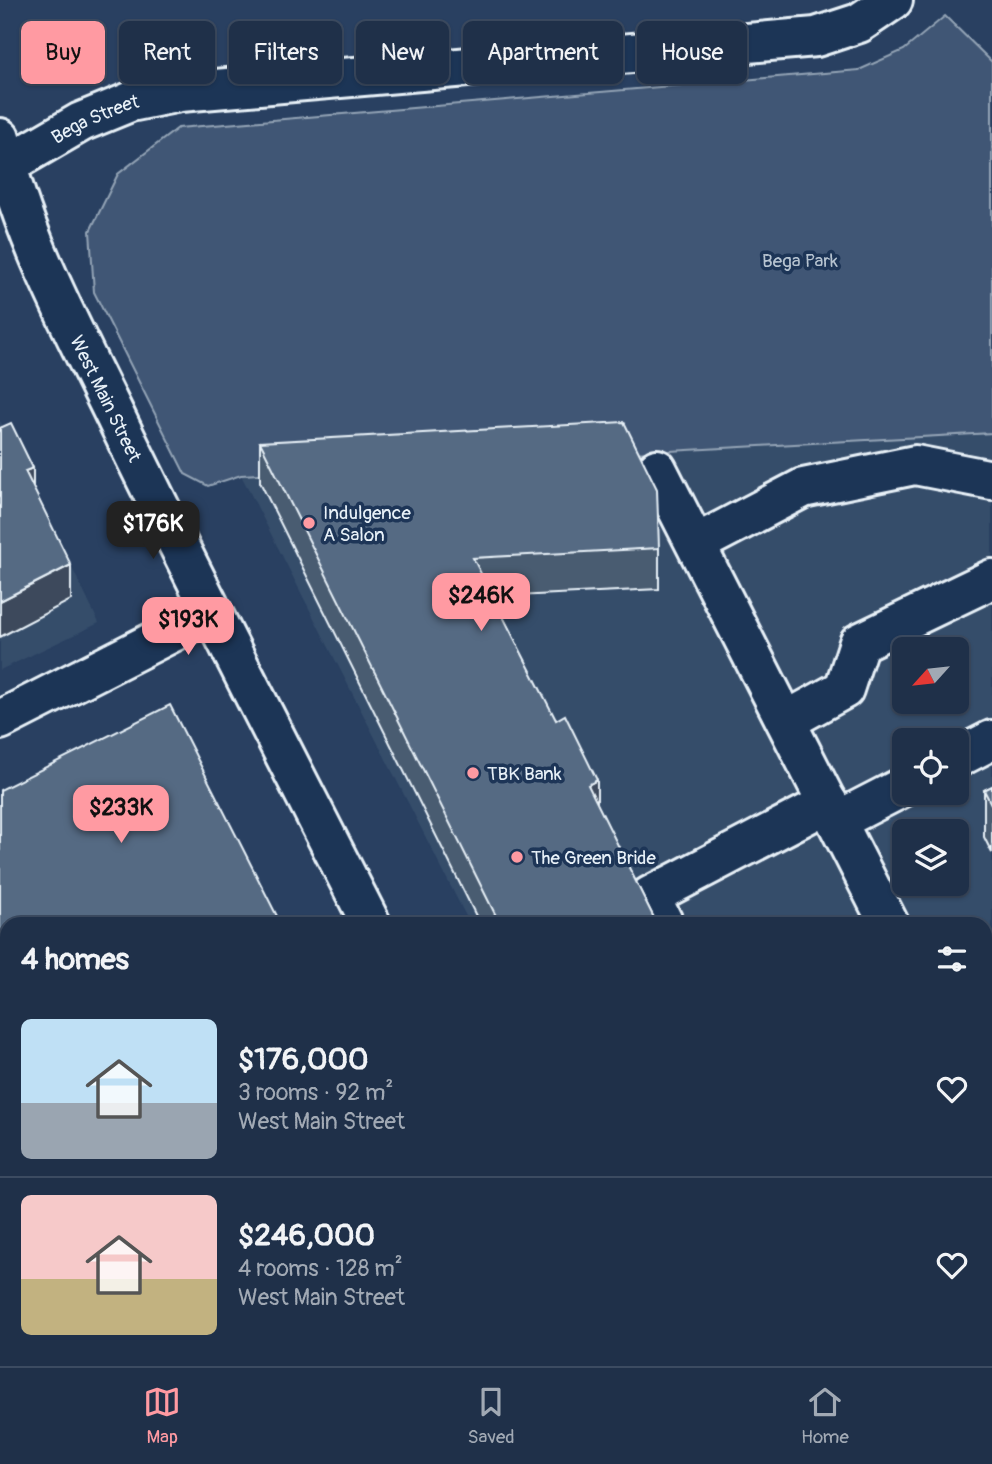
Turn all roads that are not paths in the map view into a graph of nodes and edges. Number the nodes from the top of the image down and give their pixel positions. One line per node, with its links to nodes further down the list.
1 (893, 0): 2 (street, Bega Street)
2 (2, 157): 7 (street, West Main Street)
3 (657, 469): 5 (street)
4 (992, 480): 5 (street)
5 (696, 544): 9 (street)
6 (992, 579): 9 (street)
7 (212, 611): 8 (street); 14 (street, West Main Street)
8 (0, 720)
9 (786, 721): 13 (street)
10 (992, 740): 11 (street)
11 (969, 752)
12 (892, 791): 13 (street)
13 (832, 812): 15 (street); 16 (street)
14 (367, 917)
15 (660, 917)
16 (885, 917)

